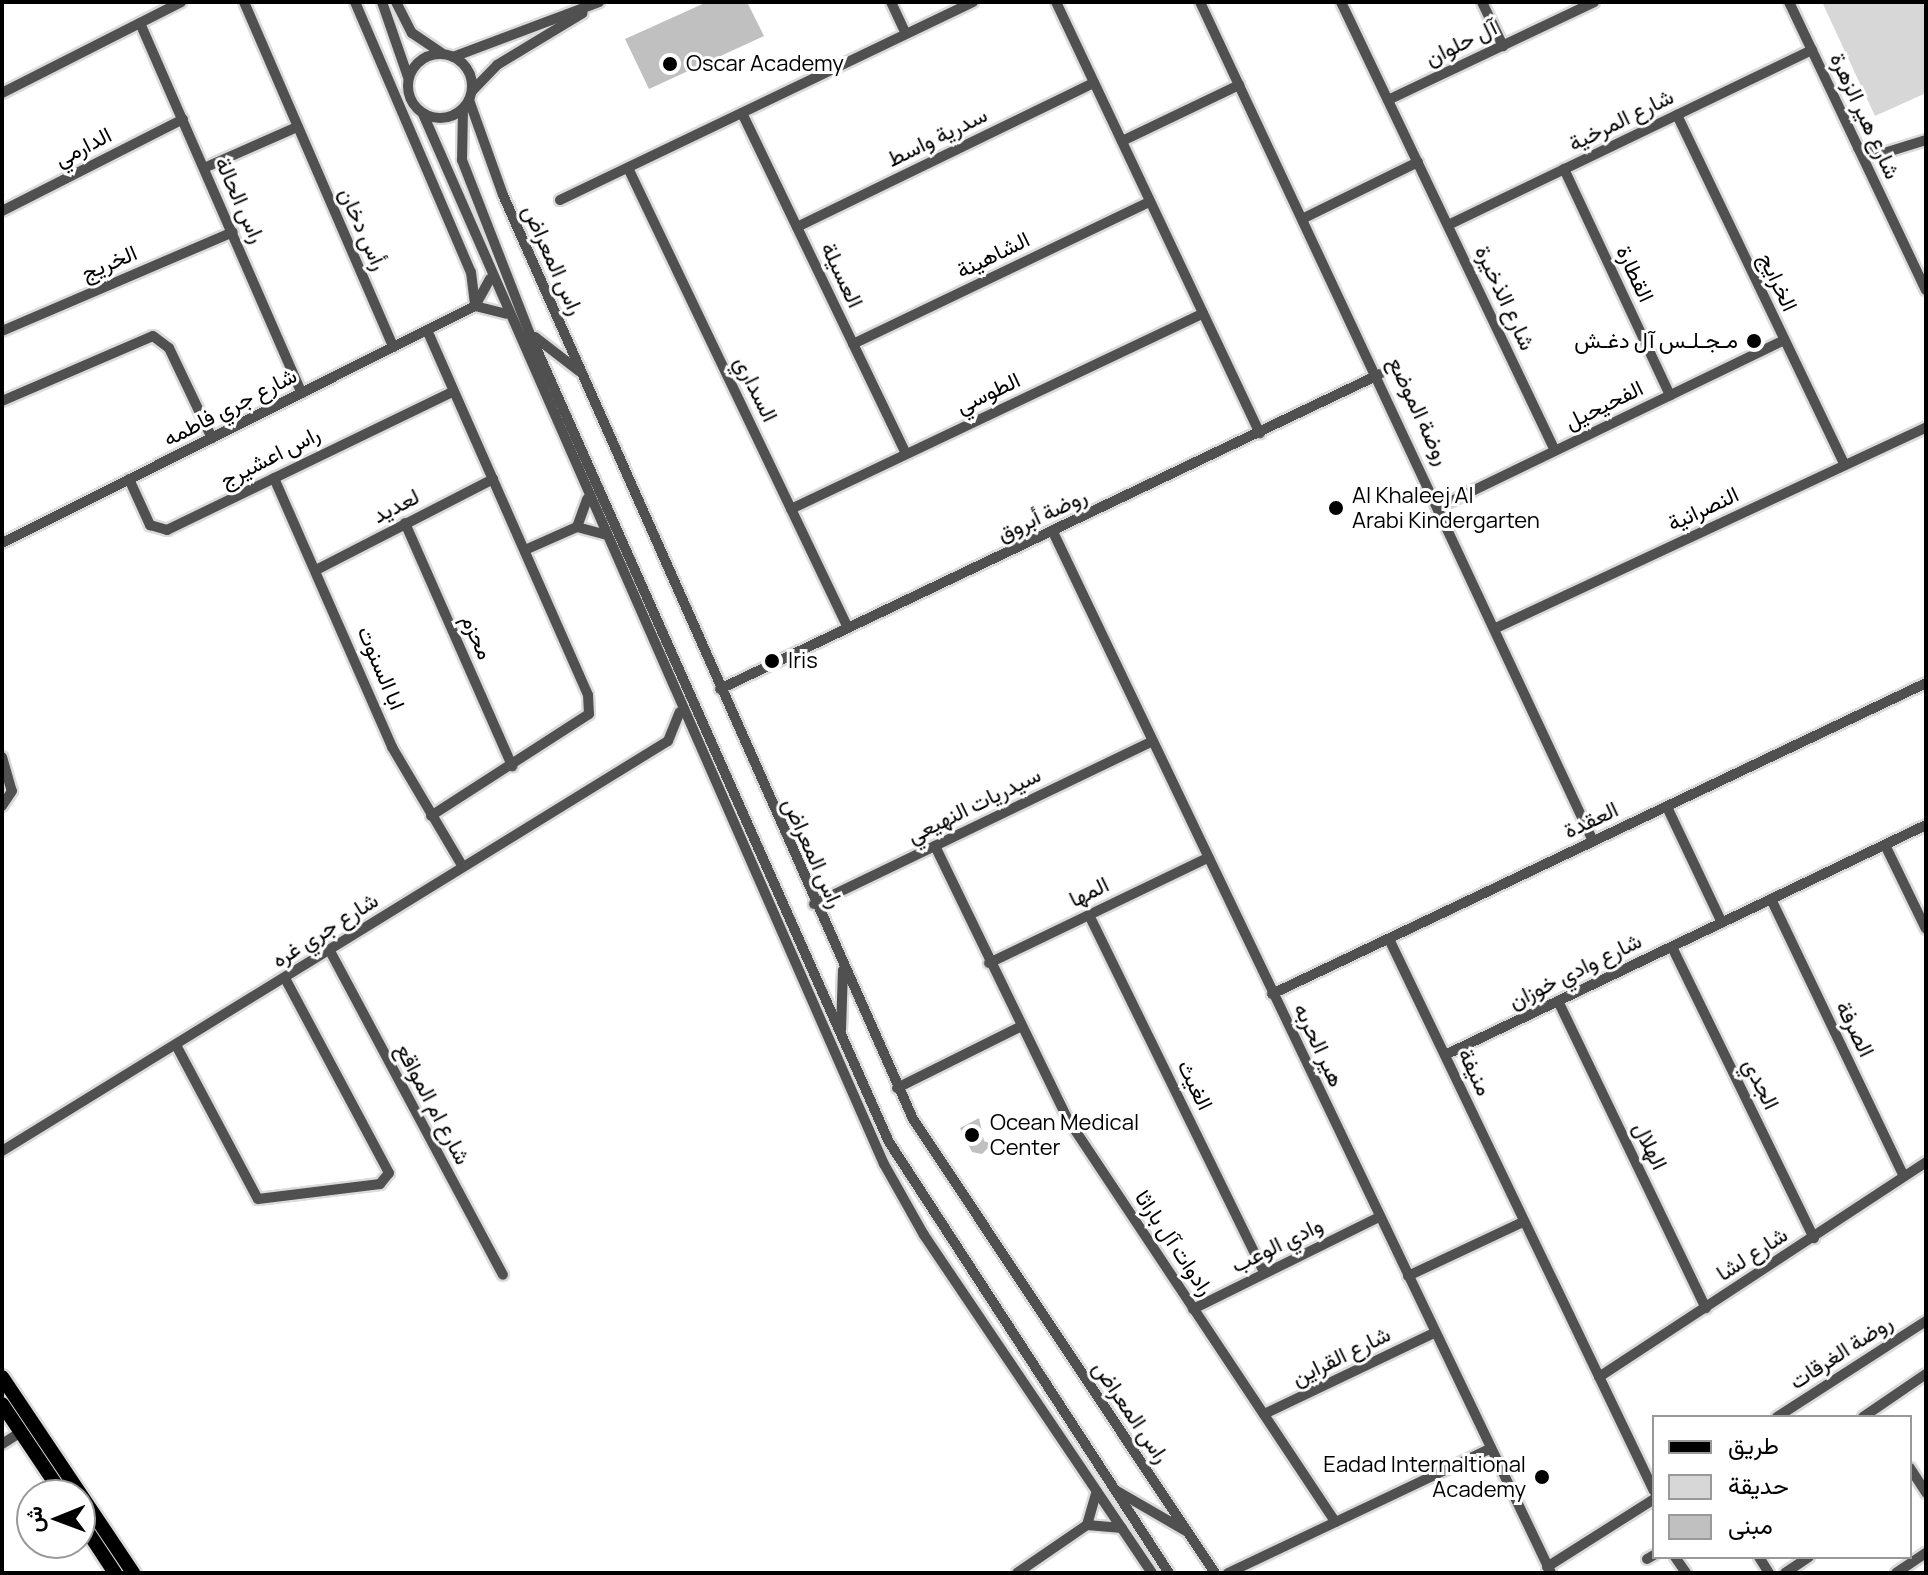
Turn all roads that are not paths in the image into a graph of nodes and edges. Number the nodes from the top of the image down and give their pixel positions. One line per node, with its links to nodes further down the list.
1 (181, 2): 15 (street)
2 (244, 2): 30 (street, رأس دخان)
3 (355, 2): 49 (street)
4 (382, 2): 20 (street)
5 (396, 2): 19 (street)
6 (891, 2): 16 (street)
7 (973, 2): 16 (street)
8 (1056, 2): 21 (street)
9 (1200, 2): 22 (street, روضة الموضع)
10 (1341, 2): 25 (street, شارع الذخيرة)
11 (1482, 2): 17 (street)
12 (1594, 2): 17 (street, آل حلوان)
13 (1789, 2): 18 (street, شارع هير الزهرة)
14 (594, 3): 19 (street); 24 (street)
15 (140, 23): 23 (street); 29 (street, راس الحالة)
16 (906, 34): 26 (street)
17 (1503, 46): 25 (street, آل حلوان)
18 (1812, 50): 28 (street, شارع المرخية); 34 (street, شارع هير الزهرة)
19 (449, 55): 20 (street); 24 (street)
20 (408, 77): 27 (street)
21 (1094, 83): 32 (street); 45 (street, سدرية واسط)
22 (1239, 85): 32 (street); 43 (street, روضة الموضع)
23 (2, 93)
24 (468, 100): 27 (street); 54 (street); 58 (street, راس المعراض)
25 (1388, 100): 35 (street, شارع الذخيرة)
26 (742, 113): 38 (street); 45 (street, العسيلة)
27 (423, 114): 47 (street)
28 (1677, 115): 39 (street, شارع المرخية); 55 (street, الخرايج)
29 (183, 119): 37 (street, راس الحالة); 42 (street, الدارمي)
30 (297, 127): 37 (street); 57 (street, رأس دخان)
31 (1926, 140): 34 (street)
32 (1122, 141): 41 (street)
33 (1926, 147): 36 (street)
34 (1858, 148): 36 (street, شارع هير الزهرة)
35 (1418, 162): 43 (street); 44 (street, شارع الذخيرة)
36 (1867, 167): 48 (street, شارع هير الزهرة)
37 (204, 168): 46 (street, راس الحالة)
38 (628, 168): 40 (street); 75 (street, السداري)
39 (1564, 169): 44 (street, شارع المرخية); 62 (street, القطارة)
40 (560, 200)
41 (1150, 202): 50 (street); 56 (street, الشاهينة)
42 (2, 211)
43 (1304, 218): 59 (street, روضة الموضع)
44 (1448, 225): 67 (street, شارع الذخيرة)
45 (797, 227): 56 (street, العسيلة)
46 (233, 232): 53 (street, الخريج); 61 (street, راس الحالة)
47 (490, 279): 49 (street); 51 (street)
48 (1926, 290)
49 (475, 306): 51 (street); 52 (street, شارع جري فاطمه)
50 (1203, 313): 65 (street); 68 (street, الطوسي)
51 (506, 314): 73 (street)
52 (427, 330): 57 (street, شارع جري فاطمه); 60 (street)
53 (2, 331)
54 (529, 332): 58 (street); 116 (street)
55 (1784, 340): 62 (street, الفحيحيل); 69 (street, الخرايج)
56 (853, 344): 68 (street, العسيلة)
57 (393, 347): 61 (street, شارع جري فاطمه)
58 (580, 372): 86 (street, راس المعراض)
59 (1380, 374): 65 (street, روضة أبروق); 74 (street, روضة الموضع)
60 (453, 392): 70 (street, راس اعشيرج); 72 (street)
61 (302, 393): 66 (street, شارع جري فاطمه)
62 (1670, 395): 67 (street, الفحيحيل)
63 (2, 401): 66 (street)
64 (1926, 427): 69 (street, النصرانية)
65 (1260, 433): 78 (street, روضة أبروق)
66 (212, 438): 71 (street, شارع جري فاطمه)
67 (1555, 451): 74 (street, الفحيحيل)
68 (906, 454): 75 (street, الطوسي)
69 (1845, 465): 83 (street, النصرانية)
70 (274, 478): 71 (street, راس اعشيرج); 82 (street, ابا السنوت)
71 (129, 479): 80 (street, شارع جري فاطمه)
72 (493, 479): 76 (street, لعديد); 81 (street)
73 (587, 498): 77 (street); 79 (street)
74 (1441, 506): 83 (street, روضة الموضع)
75 (791, 509): 84 (street, السداري)
76 (405, 523): 82 (street, لعديد); 92 (street, محزم)
77 (577, 527): 79 (street); 81 (street)
78 (1053, 532): 84 (street, روضة أبروق); 89 (street, هير الحربه)
79 (604, 534): 87 (street)
80 (2, 543)
81 (525, 550): 92 (street)
82 (318, 569): 95 (street, ابا السنوت)
83 (1498, 627): 97 (street, روضة الموضع)
84 (848, 628): 86 (street, روضة أبروق)
85 (1926, 683): 94 (street, العقدة)
86 (720, 689): 103 (street, راس المعراض)
87 (680, 711): 88 (street); 90 (street)
88 (668, 741): 90 (street); 101 (street, شارع جري غره)
89 (1151, 742): 99 (street, سيدريات النهيعي); 100 (street, هير الحربه)
90 (697, 750): 147 (street)
91 (2, 757): 93 (street)
92 (512, 766): 95 (street)
93 (2, 806)
94 (1667, 807): 97 (street, العقدة); 105 (street)
95 (431, 816): 101 (street, ابا السنوت)
96 (1926, 825): 98 (street, شارع وادي خوزان)
97 (1593, 841): 107 (street, العقدة)
98 (1885, 845): 102 (street, شارع وادي خوزان); 106 (street)
99 (935, 846): 103 (street, سيدريات النهيعي); 110 (street, رادوات آل باراثا)
100 (1207, 858): 104 (street, المها); 113 (street, هير الحربه)
101 (463, 867): 109 (street, شارع جري غره)
102 (1771, 899): 105 (street, شارع وادي خوزان); 122 (street, الصرفة)
103 (814, 904): 111 (street, راس المعراض)
104 (1089, 915): 110 (street, المها); 126 (street, الغيث)
105 (1722, 923): 108 (street, شارع وادي خوزان)
106 (1926, 929)
107 (1389, 939): 113 (street, العقدة); 118 (street, منيفة)
108 (1672, 947): 114 (street, شارع وادي خوزان); 125 (street, الجدي)
109 (330, 951): 112 (street, شارع جري غره); 127 (street, شارع ام المواقع)
110 (989, 963): 115 (street, رادوات آل باراثا)
111 (843, 969): 116 (street); 119 (street, راس المعراض)
112 (285, 978): 117 (street, شارع جري غره); 117 (street)
113 (1272, 994): 123 (street, هير الحربه)
114 (1558, 1001): 118 (street, شارع وادي خوزان); 129 (street, الهلال)
115 (1020, 1027): 119 (street); 130 (street, رادوات آل باراثا)
116 (842, 1040): 145 (street)
117 (176, 1045): 120 (street, شارع جري غره)
118 (1445, 1055): 124 (street, منيفة)
119 (897, 1088): 152 (street, راس المعراض)
120 (2, 1151)
121 (1926, 1162): 122 (street, شارع لشا)
122 (1904, 1176): 125 (street, شارع لشا)
123 (1379, 1217): 126 (street, وادي الوعب); 128 (street, هير الحربه)
124 (1523, 1222): 128 (street); 134 (street, منيفة)
125 (1814, 1238): 129 (street, شارع لشا)
126 (1264, 1273): 130 (street, وادي الوعب)
127 (503, 1275)
128 (1408, 1276): 132 (street, هير الحربه)
129 (1706, 1308): 134 (street, شارع لشا)
130 (1193, 1309): 138 (street, رادوات آل باراثا)
131 (1926, 1321): 139 (street, روضة الغرقات)
132 (1434, 1333): 138 (street, شارع القراين); 143 (street, هير الحربه)
133 (2, 1377): 158 (main road)
134 (1599, 1377): 146 (street, منيفة)
135 (1922, 1377): 136 (street); 140 (street)
136 (1926, 1392)
137 (2, 1404): 141 (main road)
138 (1264, 1414): 149 (street, رادوات آل باراثا)
139 (1780, 1415)
140 (1871, 1415)
141 (21, 1432): 142 (street); 144 (main road)
142 (2, 1444)
143 (1489, 1449): 149 (street); 156 (street, هير الحربه)
144 (52, 1479)
145 (1110, 1486): 152 (street); 161 (street)
146 (1652, 1487)
147 (1097, 1489): 150 (street); 151 (street)
148 (1652, 1500): 156 (street)
149 (1335, 1522): 163 (street)
150 (1087, 1525): 151 (street); 159 (street)
151 (1122, 1528): 160 (street)
152 (1188, 1532): 162 (street, راس المعراض)
153 (96, 1547): 157 (main road)
154 (1926, 1553): 165 (street)
155 (1806, 1559): 164 (street)
156 (1549, 1570)
157 (111, 1572)
158 (133, 1573)
159 (1017, 1573)
160 (1152, 1573)
161 (1169, 1573)
162 (1215, 1573)
163 (1228, 1573)
164 (1785, 1573)
165 (1896, 1573)

